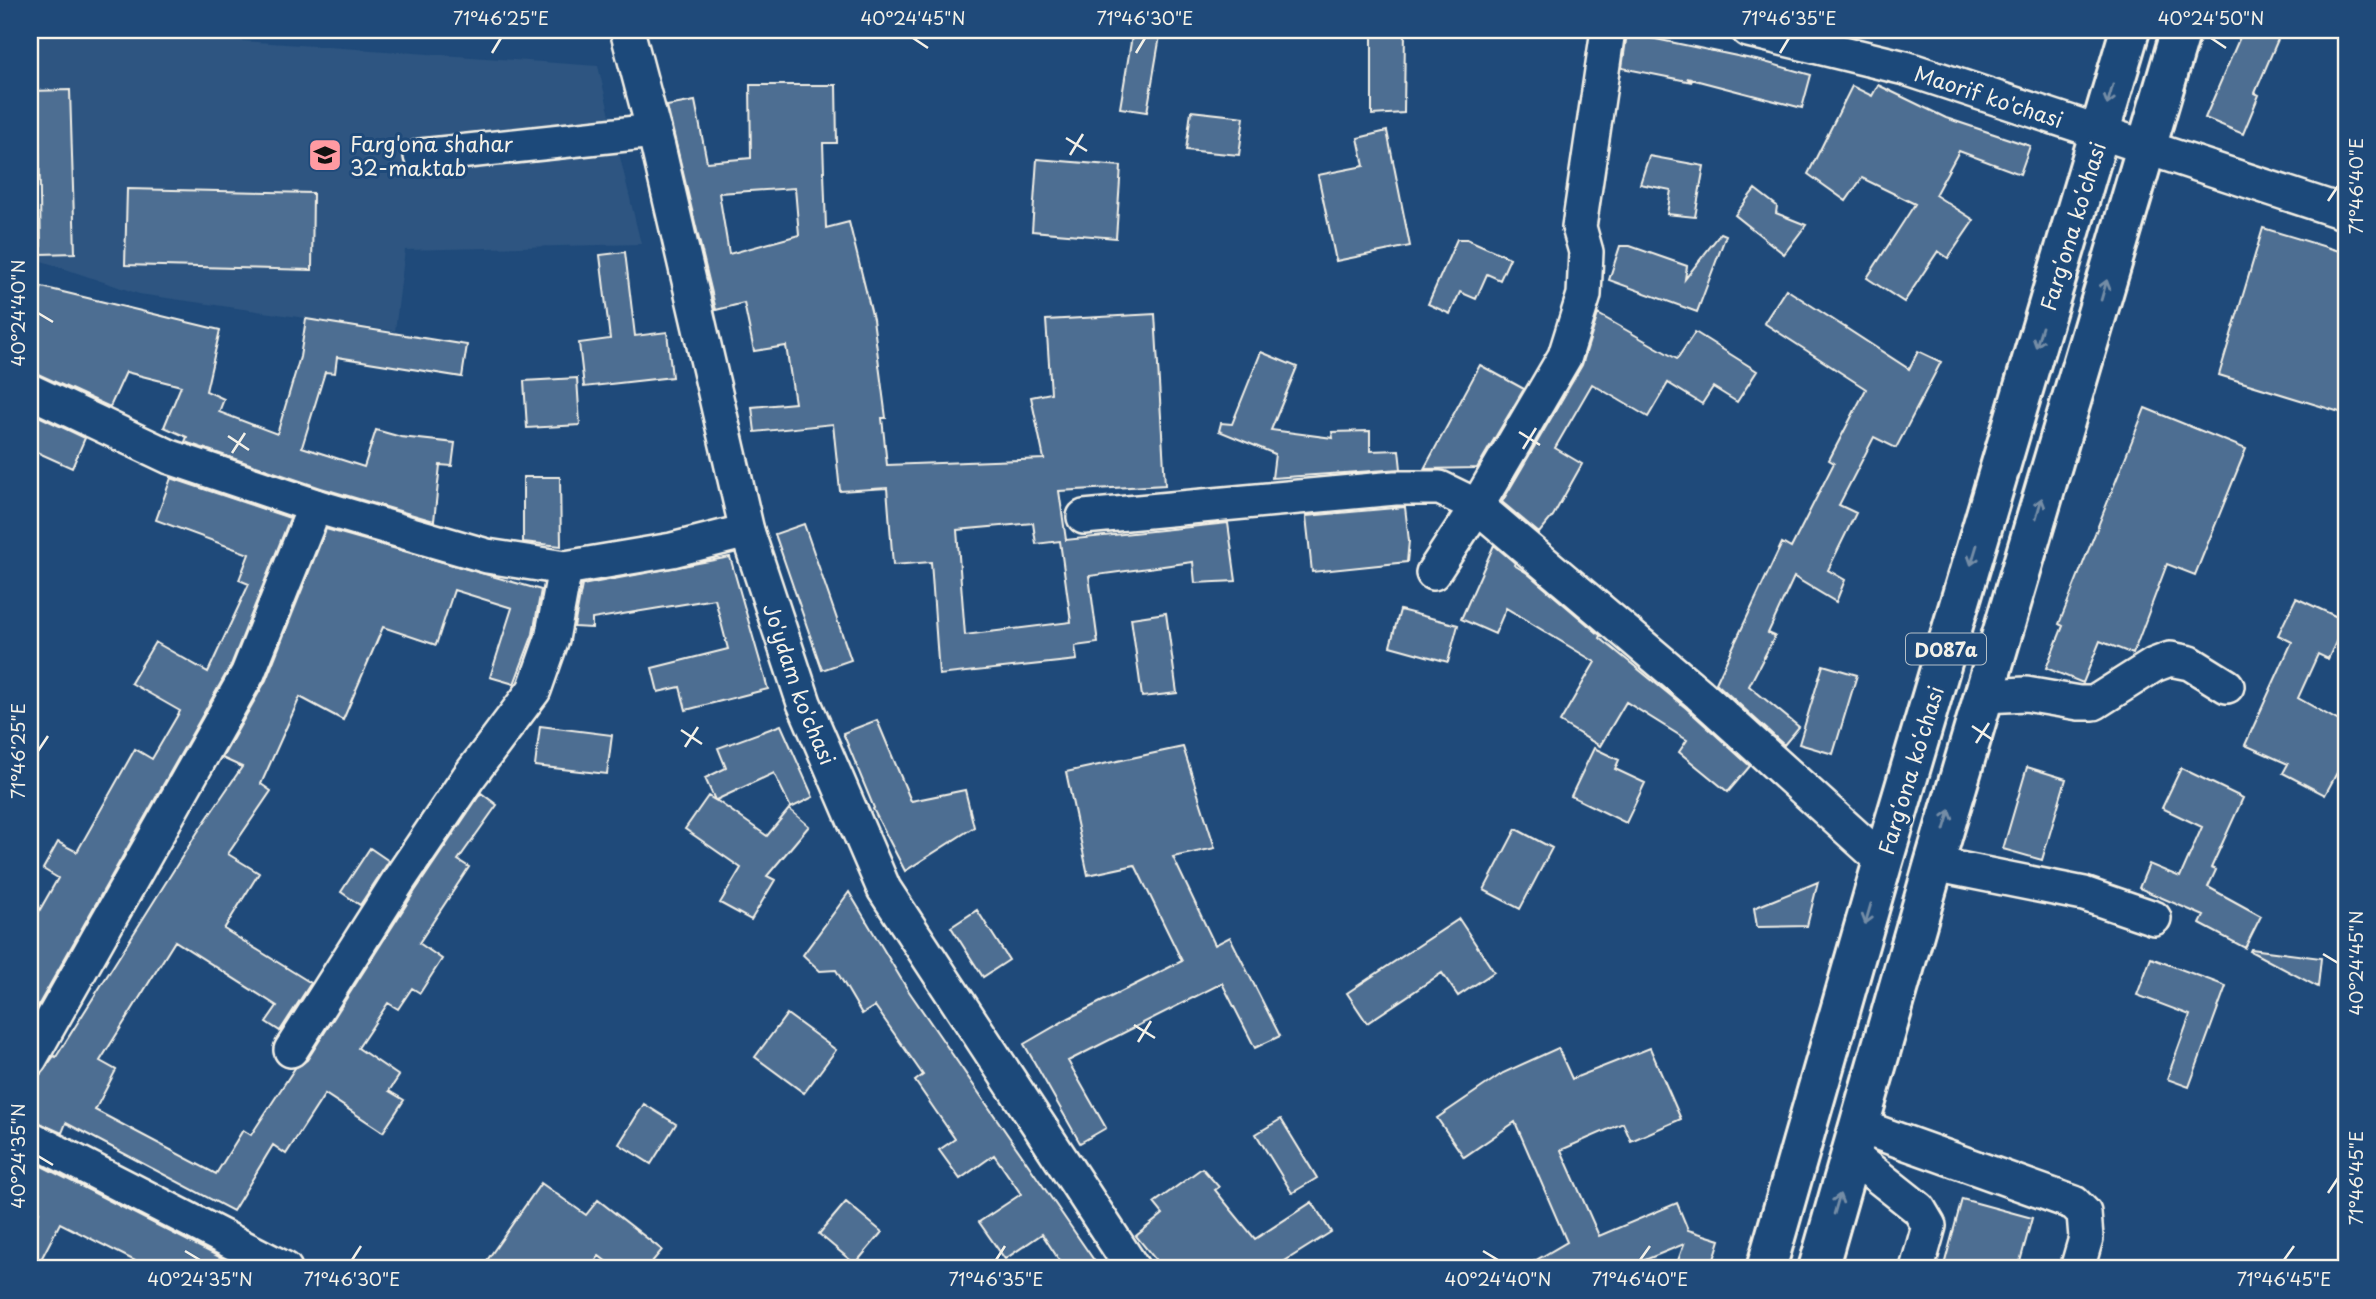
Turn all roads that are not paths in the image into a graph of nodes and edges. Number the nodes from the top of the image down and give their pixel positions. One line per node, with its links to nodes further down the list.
1 (627, 30): 6 (street, Jo'ydam ko'chasi)
2 (1608, 30): 13 (street)
3 (1748, 30): 7 (street, Maorif ko'chasi)
4 (2130, 30): 7 (main road, Fargʻona koʻchasi / D087a, one-way to 7)
5 (2181, 30): 8 (main road, D087a)
6 (654, 131): 9 (street); 15 (street, Jo'ydam ko'chasi)
7 (2099, 133): 8 (street, Maorif ko'chasi); 20 (main road, Fargʻona koʻchasi / D087a, one-way to 20)
8 (2146, 148): 10 (street, Maorif ko'chasi); 19 (main road, D087a, one-way to 8)
9 (421, 156)
10 (2346, 213)
11 (30, 391): 12 (street)
12 (315, 506): 16 (street); 24 (street)
13 (1477, 506): 14 (street); 17 (street); 20 (street)
14 (1084, 517)
15 (747, 531): 16 (street); 28 (street, Jo'ydam ko'chasi)
16 (565, 568): 23 (street)
17 (1433, 573)
18 (2227, 686): 19 (street)
19 (1984, 696): 21 (main road, D087a, one-way to 19)
20 (1884, 861): 29 (main road, Fargʻona koʻchasi / D087a, one-way to 29)
21 (1934, 864): 22 (street); 26 (main road, D087a)
22 (2154, 918)
23 (291, 1050)
24 (30, 1059)
25 (30, 1138): 27 (street)
26 (1855, 1140): 30 (main road, D087a, one-way to 26); 31 (street); 32 (street)
27 (285, 1269)
28 (1133, 1269)
29 (1766, 1269)
30 (1818, 1269)
31 (1917, 1269)
32 (2077, 1269)

